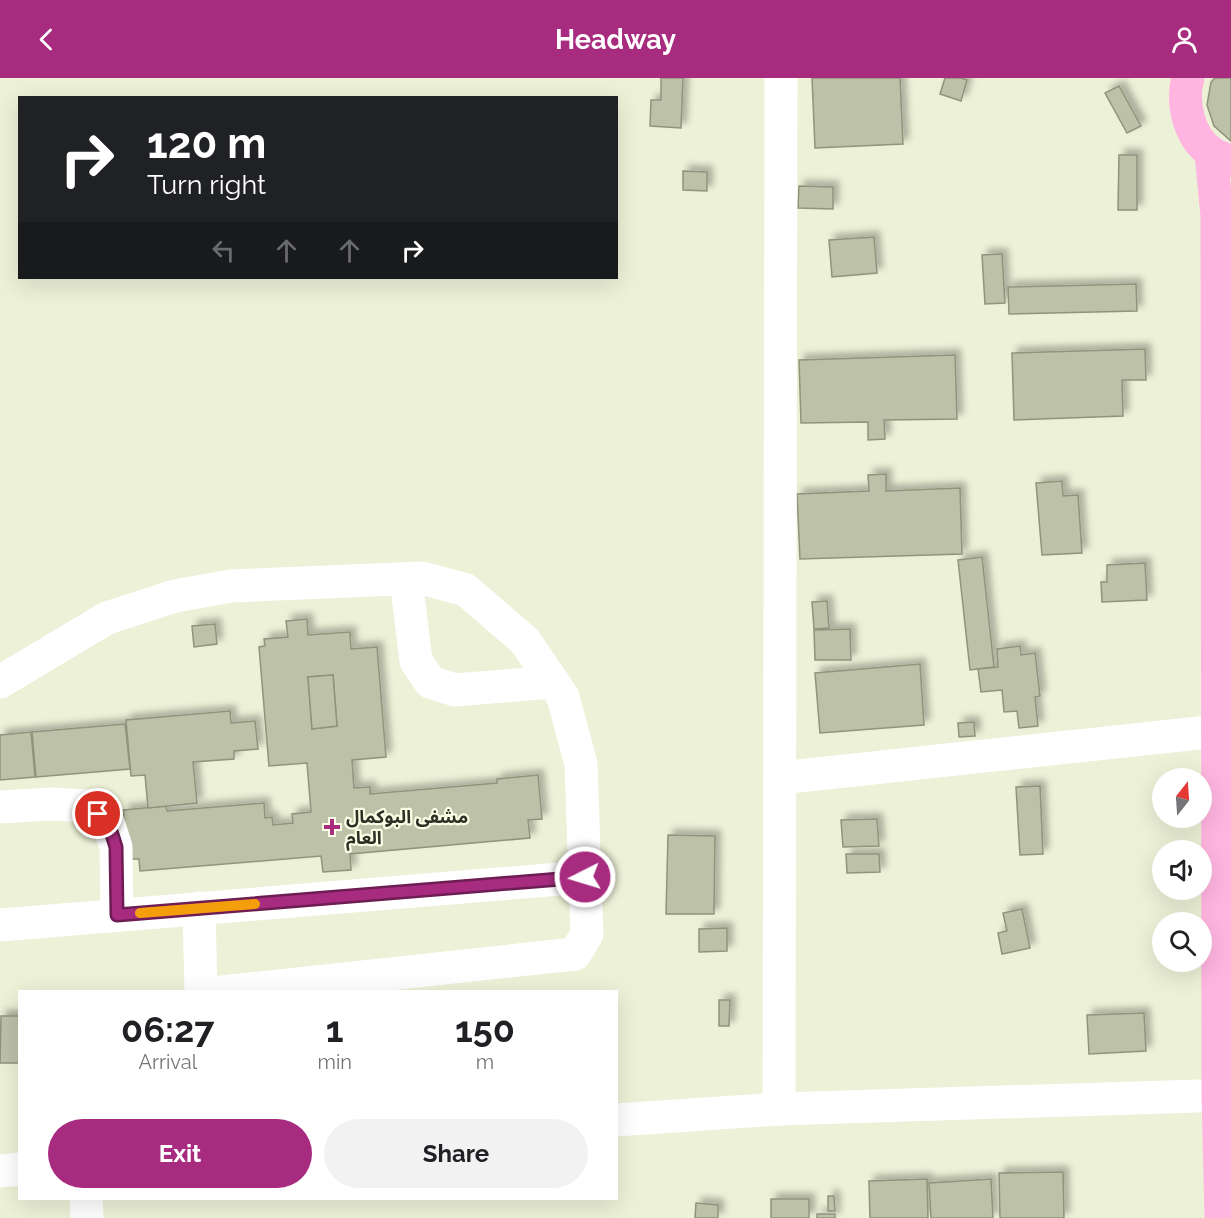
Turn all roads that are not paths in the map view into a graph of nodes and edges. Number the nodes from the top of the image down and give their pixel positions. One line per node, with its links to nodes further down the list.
1 (781, 78): 8 (street)
2 (1186, 79): 3 (highway)
3 (1221, 157): 7 (highway)
4 (406, 579): 5 (street); 6 (street); 6 (street)
5 (0, 682)
6 (553, 682): 10 (street)
7 (1218, 731): 8 (street); 16 (highway)
8 (780, 778): 17 (street)
9 (0, 807): 12 (street)
10 (585, 877): 11 (street); 15 (street)
11 (199, 908): 12 (street); 14 (street)
12 (117, 915): 13 (street)
13 (0, 925)
14 (201, 990)
15 (241, 990)
16 (1224, 1095): 17 (street); 23 (highway)
17 (779, 1109): 18 (street)
18 (618, 1120)
19 (18, 1169): 20 (street)
20 (0, 1171)
21 (86, 1200): 22 (street)
22 (87, 1218)
23 (1221, 1218)

